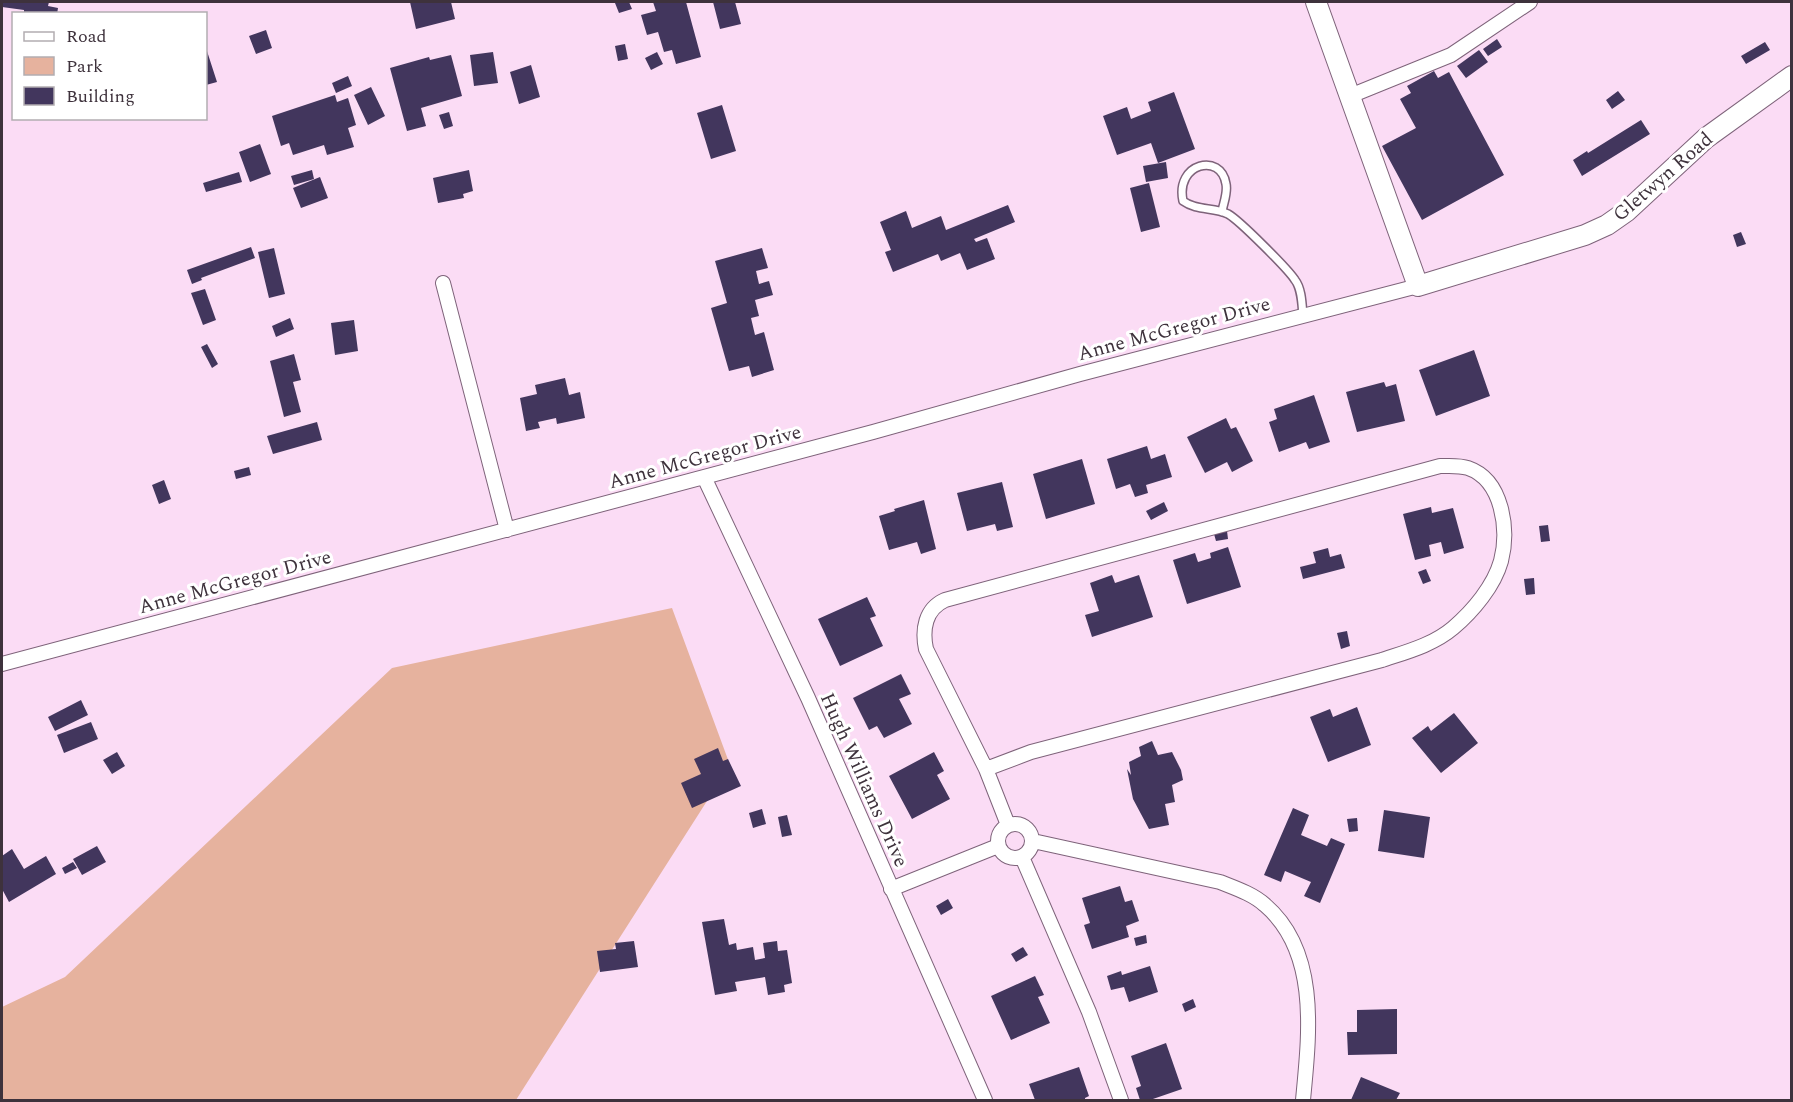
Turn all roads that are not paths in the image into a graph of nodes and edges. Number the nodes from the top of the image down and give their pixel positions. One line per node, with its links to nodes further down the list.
1 (1316, 2): 4 (street)
2 (1530, 2): 4 (street)
3 (1790, 78): 7 (street, Gletwyn Road)
4 (1350, 96): 7 (street)
5 (1222, 212): 5 (lane); 8 (lane)
6 (443, 283): 10 (street)
7 (1419, 286): 8 (street, Anne McGregor Drive)
8 (1303, 316): 9 (street, Anne McGregor Drive)
9 (704, 477): 10 (street, Anne McGregor Drive); 17 (street, Hugh Williams Drive)
10 (507, 530): 11 (street, Anne McGregor Drive)
11 (2, 664)
12 (986, 769): 12 (street); 13 (street)
13 (1008, 825): 14 (street); 15 (street)
14 (1033, 841): 16 (street); 20 (street)
15 (999, 846): 16 (street); 17 (street)
16 (1022, 857): 19 (street)
17 (891, 889): 18 (street, Hugh Williams Drive)
18 (985, 1101)
19 (1121, 1101)
20 (1303, 1101)

